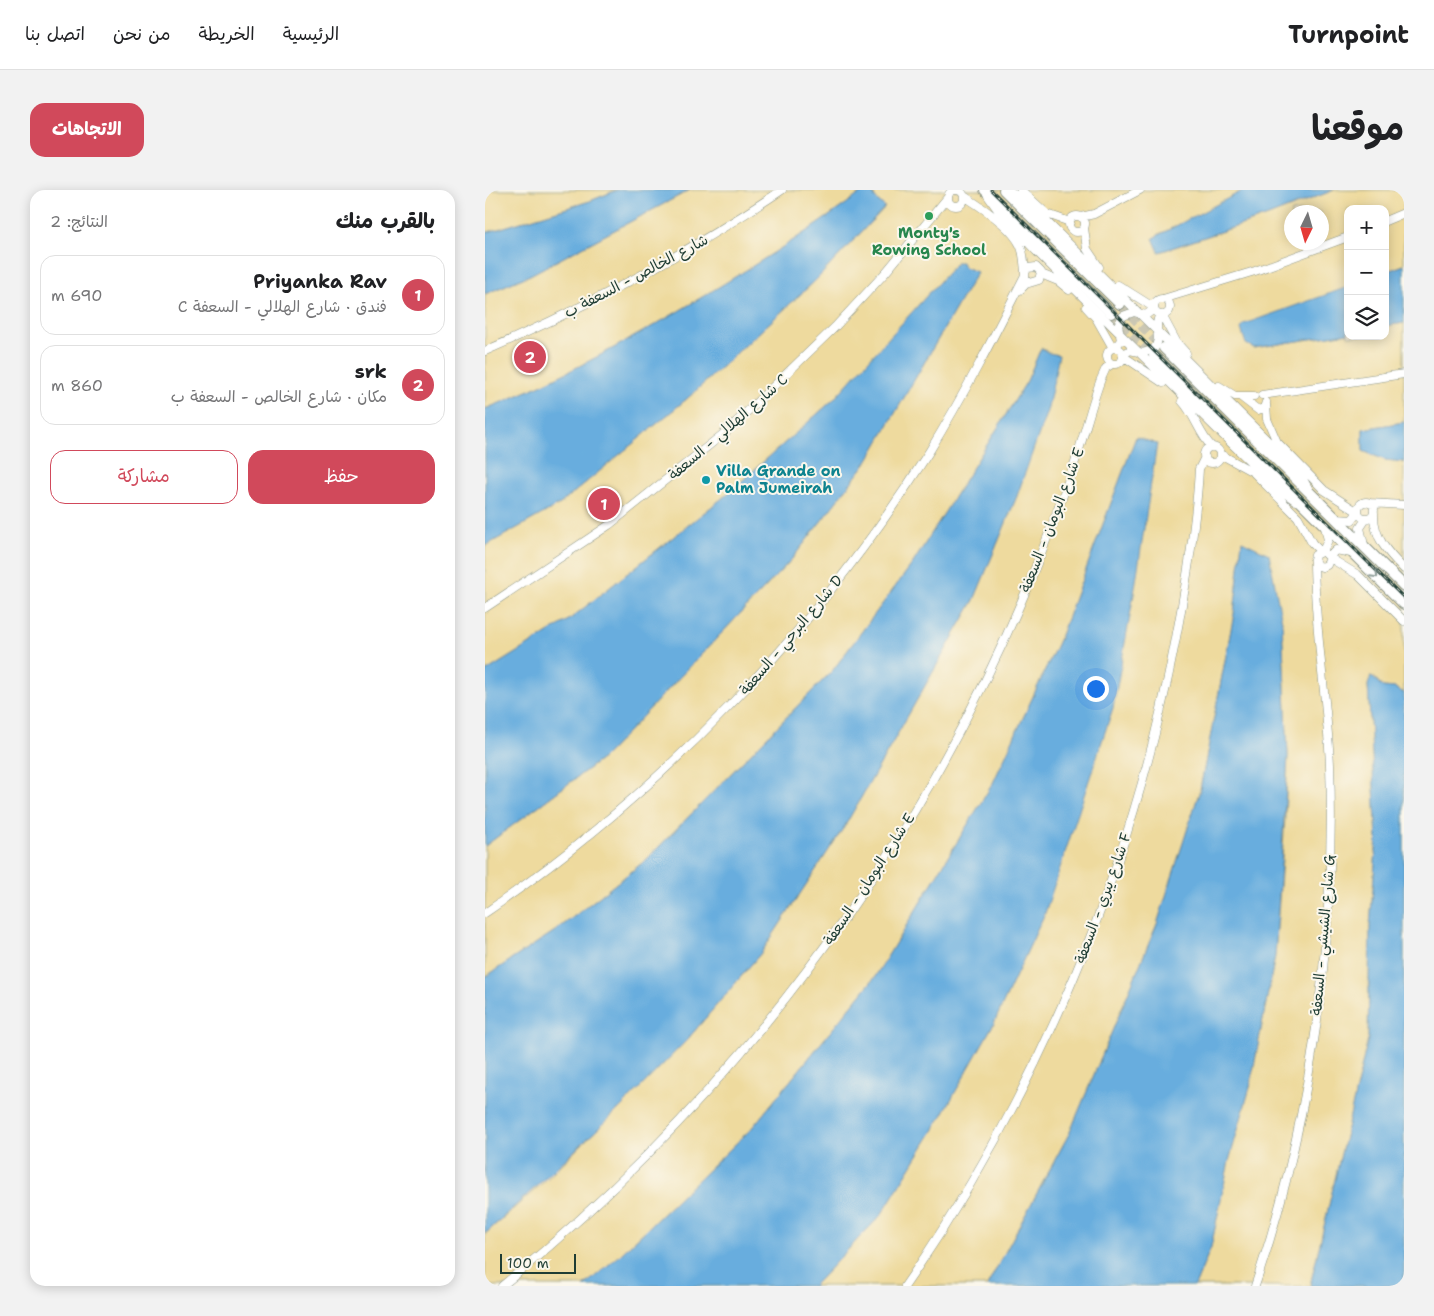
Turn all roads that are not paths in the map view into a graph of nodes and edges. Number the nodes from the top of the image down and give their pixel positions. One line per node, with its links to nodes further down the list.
1 (782, 190): 31 (street, شارع الخالص - السعفة ب)
2 (985, 190): 18 (street); 25 (main road)
3 (1004, 190): 22 (main road)
4 (1009, 190): 15 (street)
5 (1021, 190): 13 (street)
6 (1140, 190): 11 (street)
7 (952, 192): 8 (street); 8 (street); 9 (street, شارع الهلالي - السعفة C)
8 (962, 198): 9 (street, شارع الهلالي - السعفة C); 20 (street)
9 (939, 210): 63 (street, شارع الهلالي - السعفة C)
10 (1404, 213): 12 (street)
11 (1094, 214): 13 (street); 14 (street)
12 (1389, 219)
13 (1074, 220): 14 (street); 14 (street); 15 (street)
14 (1081, 229): 17 (street); 23 (street)
15 (1058, 233): 17 (street)
16 (1344, 238): 21 (street)
17 (1071, 246): 26 (street)
18 (1036, 251): 19 (street); 20 (street)
19 (1053, 267): 20 (street); 28 (street)
20 (1033, 274): 32 (street); 65 (street, شارع البرحي - السعفة D)
21 (1181, 294): 23 (street); 24 (street)
22 (1120, 304)
23 (1157, 304): 24 (street); 24 (street); 26 (street)
24 (1165, 312): 27 (street); 38 (street)
25 (1111, 313)
26 (1141, 314): 27 (street); 28 (street)
27 (1157, 332): 30 (street); 40 (street)
28 (1119, 333): 30 (street); 32 (street, شارع البومان - السعفة E)
29 (1164, 348): 45 (main road)
30 (1136, 350): 34 (street); 41 (street)
31 (485, 351)
32 (1111, 351): 34 (street); 34 (street); 36 (street, شارع البومان - السعفة E)
33 (1154, 356): 49 (main road)
34 (1119, 359): 36 (street, شارع البومان - السعفة E); 44 (street)
35 (1404, 374): 37 (street)
36 (1099, 383): 66 (street, شارع البومان - السعفة E)
37 (1279, 392): 38 (street); 39 (street)
38 (1254, 400): 39 (street); 39 (street); 40 (street)
39 (1263, 407): 42 (street); 46 (street)
40 (1241, 414): 42 (street)
41 (1213, 426): 43 (street); 44 (street)
42 (1254, 427): 45 (street)
43 (1234, 446): 44 (street); 49 (street)
44 (1213, 454): 59 (street); 67 (street, شارع يبري - السعفة F)
45 (1310, 492): 53 (main road)
46 (1345, 503): 47 (street); 51 (street)
47 (1365, 503): 48 (street); 51 (street); 52 (street)
48 (1386, 504): 50 (street); 52 (street)
49 (1305, 506): 55 (main road)
50 (1404, 506)
51 (1358, 512): 53 (street); 54 (street)
52 (1374, 512): 54 (street); 56 (street)
53 (1337, 519): 57 (main road)
54 (1367, 519): 56 (street); 57 (street)
55 (1324, 525): 58 (main road); 59 (street)
56 (1375, 528): 60 (street)
57 (1364, 545): 61 (main road)
58 (1354, 554): 59 (street); 62 (main road, one-way to 62)
59 (1322, 558): 64 (street); 68 (street, شارع الشيشي - السعفة G)
60 (1404, 569)
61 (1404, 586)
62 (1404, 604)
63 (485, 608)
64 (1404, 621)
65 (485, 914)
66 (502, 1286)
67 (905, 1286)
68 (1255, 1286)

